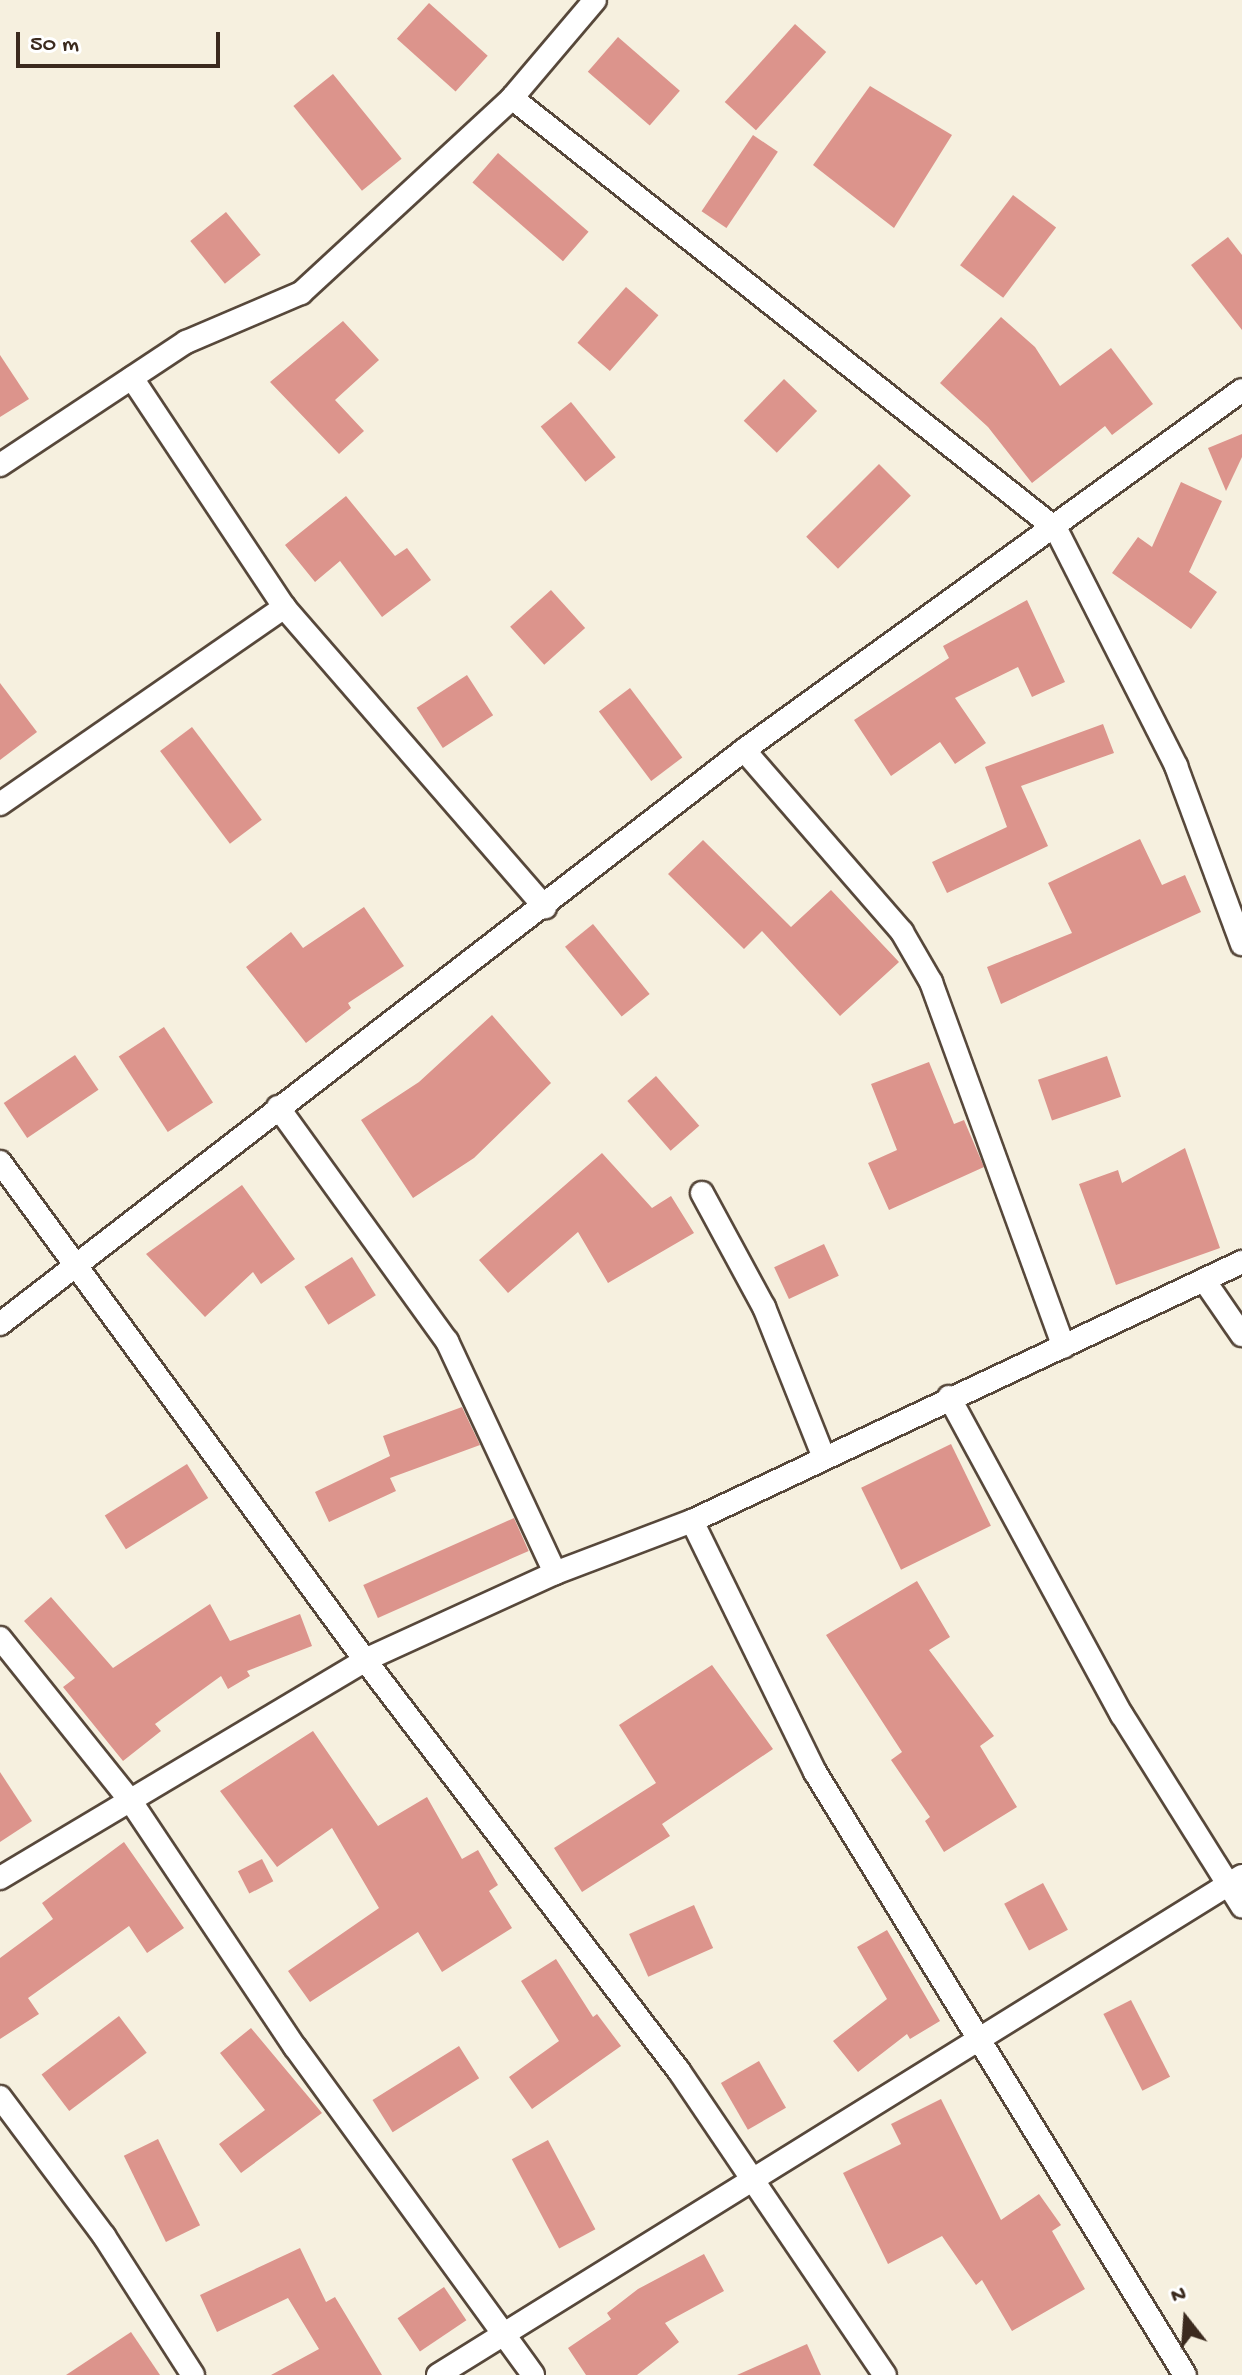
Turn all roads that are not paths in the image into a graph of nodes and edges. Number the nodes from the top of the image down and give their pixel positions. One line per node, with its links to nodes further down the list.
1 (595, 0): 2 (street)
2 (512, 98): 3 (street); 6 (street)
3 (132, 378): 5 (street); 7 (street)
4 (1242, 390): 6 (street)
5 (0, 465)
6 (1056, 529): 8 (street); 11 (street)
7 (284, 607): 9 (street); 10 (street)
8 (744, 750): 10 (street); 20 (street)
9 (0, 804)
10 (545, 907): 12 (street)
11 (1242, 944)
12 (278, 1107): 16 (street); 24 (street)
13 (0, 1162): 16 (street)
14 (702, 1193): 22 (street)
15 (1242, 1262): 17 (street)
16 (76, 1264): 18 (street); 26 (street)
17 (1204, 1280): 19 (street); 20 (street)
18 (0, 1324)
19 (1242, 1335)
20 (1064, 1347): 21 (street)
21 (949, 1397): 22 (street); 29 (street)
22 (823, 1455): 23 (street)
23 (692, 1521): 24 (street); 31 (street)
24 (555, 1573): 26 (street)
25 (0, 1638): 27 (street)
26 (365, 1660): 27 (street); 33 (street)
27 (130, 1800): 28 (street); 34 (street)
28 (0, 1878)
29 (1236, 1880): 30 (street); 31 (street)
30 (1242, 1906)
31 (980, 2033): 33 (street); 39 (street)
32 (0, 2097): 35 (street)
33 (752, 2177): 34 (street); 38 (street)
34 (503, 2329): 36 (street); 37 (street)
35 (193, 2375)
36 (438, 2375)
37 (533, 2375)
38 (885, 2375)
39 (1185, 2375)

